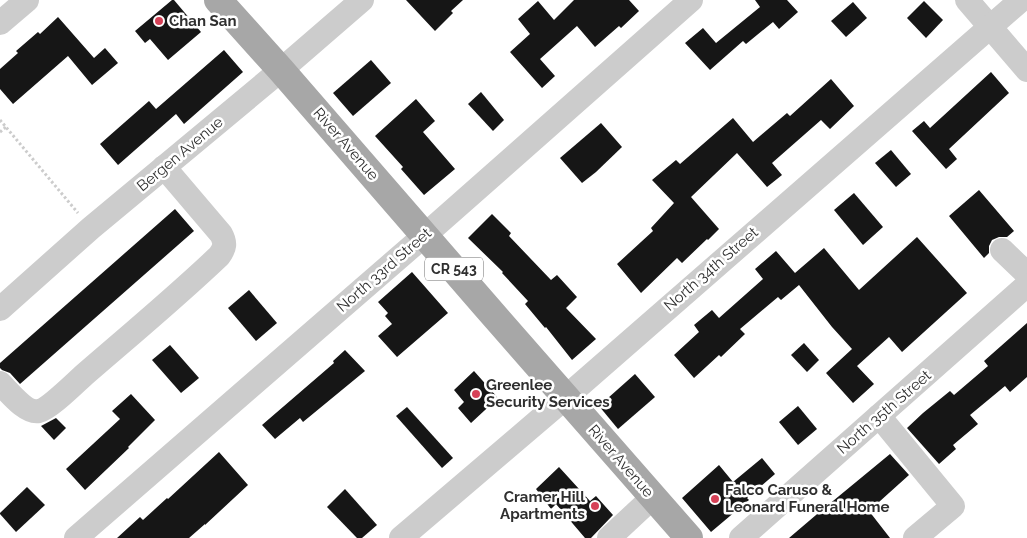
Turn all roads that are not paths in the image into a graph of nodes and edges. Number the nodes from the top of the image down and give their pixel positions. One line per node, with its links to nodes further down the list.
1 (27, 0): 7 (street)
2 (218, 0): 9 (main road, River Avenue / CR 543)
3 (362, 0): 9 (street, Bergen Avenue)
4 (691, 0): 12 (street, North 33rd Street)
5 (967, 0): 8 (street)
6 (1021, 0): 8 (street, North 34th Street)
7 (0, 23)
8 (989, 27): 10 (street); 18 (street, North 34th Street)
9 (281, 70): 11 (street, Bergen Avenue); 12 (main road, River Avenue / CR 543)
10 (1027, 70)
11 (164, 168): 16 (street, Bergen Avenue); 17 (street)
12 (425, 235): 18 (main road, River Avenue / CR 543); 21 (street, North 33rd Street)
13 (1002, 250): 14 (street)
14 (1027, 274)
15 (1027, 285): 19 (street, North 35th Street)
16 (0, 310)
17 (0, 383)
18 (565, 398): 20 (main road, River Avenue / CR 543); 22 (street, North 34th Street)
19 (879, 416): 25 (street, North 35th Street); 26 (street)
20 (653, 497): 23 (street); 24 (main road, River Avenue / CR 543)
21 (76, 538)
22 (401, 538)
23 (609, 538)
24 (689, 538)
25 (741, 538)
26 (915, 538)

